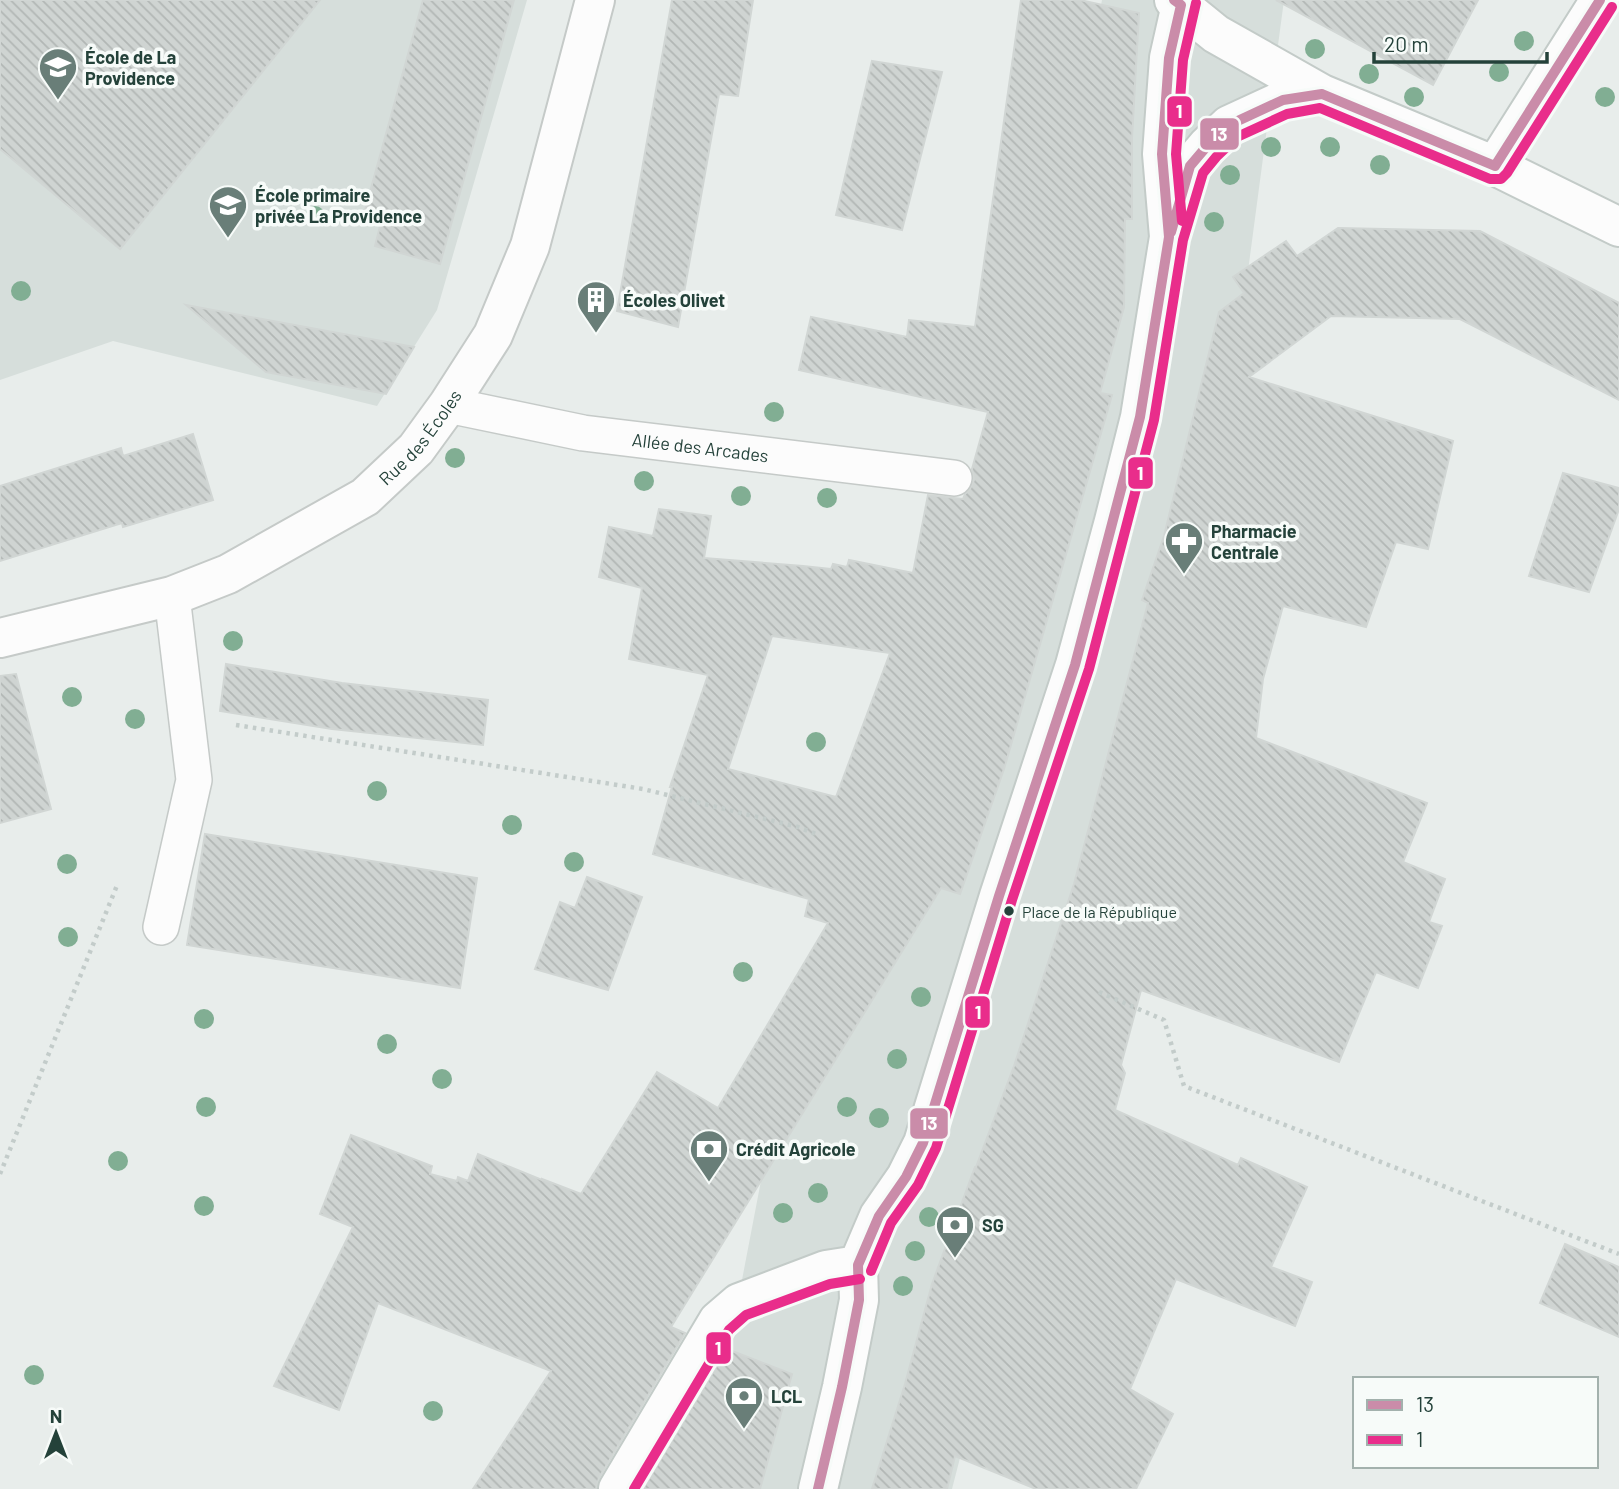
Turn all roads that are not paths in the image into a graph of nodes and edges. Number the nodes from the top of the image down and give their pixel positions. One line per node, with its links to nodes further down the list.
1 (595, 0): 8 (street, Rue des Écoles)
2 (1600, 0): 5 (street)
3 (1179, 2): 4 (street); 7 (street)
4 (1322, 94): 5 (street); 7 (street)
5 (1495, 166): 6 (street)
6 (1619, 227)
7 (1170, 237): 13 (street)
8 (448, 405): 9 (lane, Allée des Arcades); 10 (street, Rue des Écoles)
9 (954, 478)
10 (172, 597): 11 (street, Rue des Écoles); 12 (lane)
11 (0, 638)
12 (161, 927)
13 (858, 1265): 14 (street); 15 (street)
14 (618, 1489)
15 (818, 1489)

